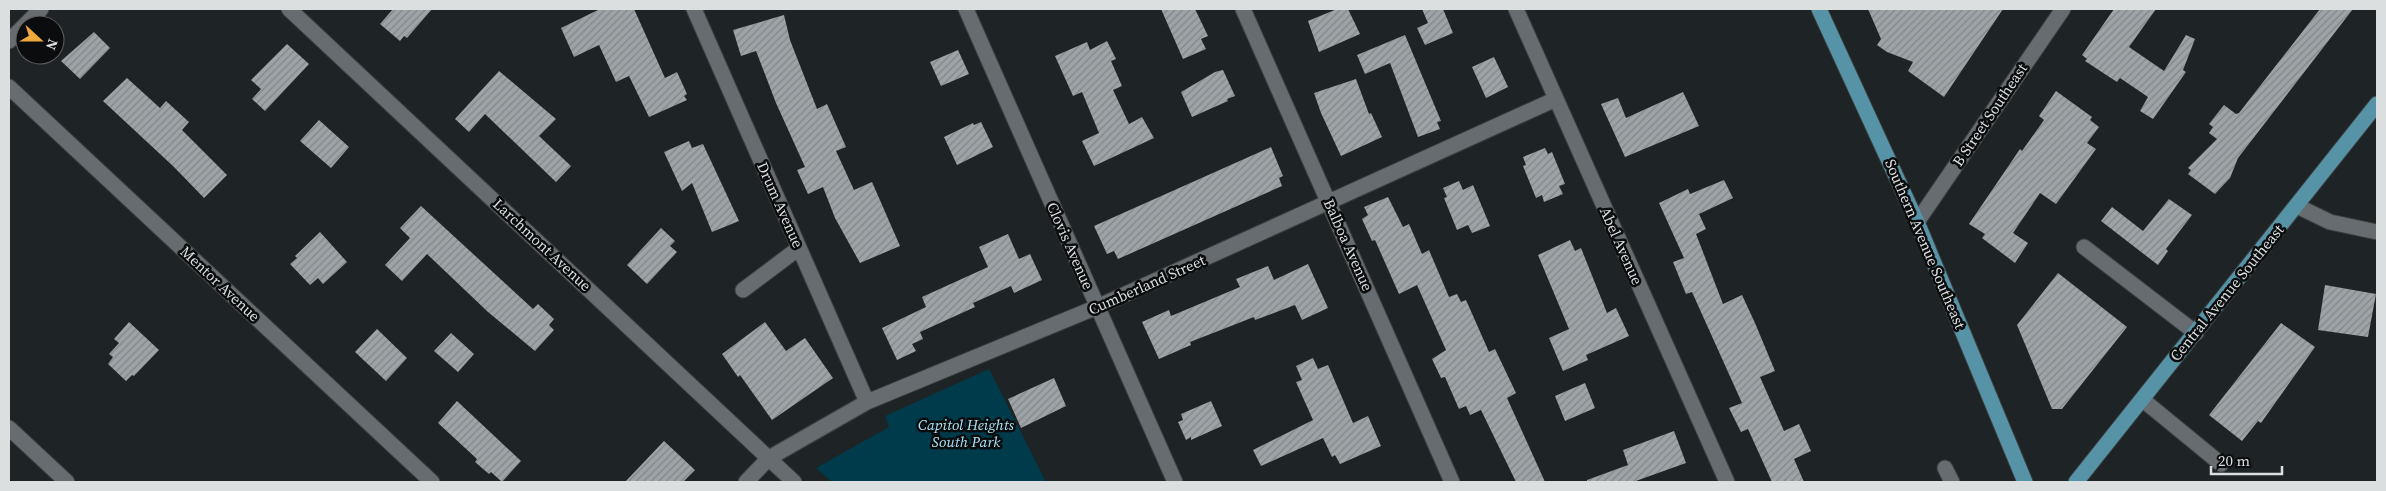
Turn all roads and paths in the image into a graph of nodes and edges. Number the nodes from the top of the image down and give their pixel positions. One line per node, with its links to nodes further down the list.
1 (41, 9): 9 (street)
2 (289, 9): 25 (street, Larchmont Avenue)
3 (694, 9): 17 (street, Drum Avenue)
4 (966, 9): 20 (street, Clovis Avenue)
5 (1243, 9): 13 (street, Balboa Avenue)
6 (1516, 9): 11 (street, Abel Avenue)
7 (1819, 9): 15 (main road, Southern Avenue Southeast)
8 (2064, 9): 15 (street, B Street Southeast)
9 (9, 41)
10 (9, 87): 30 (street, Mentor Avenue)
11 (1556, 100): 13 (street, Cumberland Street); 35 (street, Abel Avenue)
12 (2377, 104): 14 (main road, Central Avenue Southeast)
13 (1329, 203): 20 (street, Cumberland Street); 34 (street, Balboa Avenue)
14 (2297, 206): 16 (street); 21 (main road, Central Avenue Southeast)
15 (1917, 222): 28 (main road, Southern Avenue Southeast)
16 (2377, 232)
17 (799, 248): 19 (street); 23 (street, Drum Avenue)
18 (2084, 248): 21 (street)
19 (743, 290)
20 (1097, 307): 23 (street, Cumberland Street); 33 (street, Clovis Avenue)
21 (2196, 333): 22 (main road, Central Avenue Southeast)
22 (2143, 400): 26 (street); 37 (main road, Central Avenue Southeast)
23 (867, 402): 25 (street, Cumberland Street)
24 (9, 428): 29 (street)
25 (769, 458): 31 (street, Cumberland Street); 32 (street, Larchmont Avenue)
26 (2221, 464)
27 (1945, 468): 36 (street)
28 (2021, 481)
29 (67, 482)
30 (432, 482)
31 (746, 482)
32 (794, 482)
33 (1174, 482)
34 (1452, 482)
35 (1727, 482)
36 (1952, 482)
37 (2076, 482)

